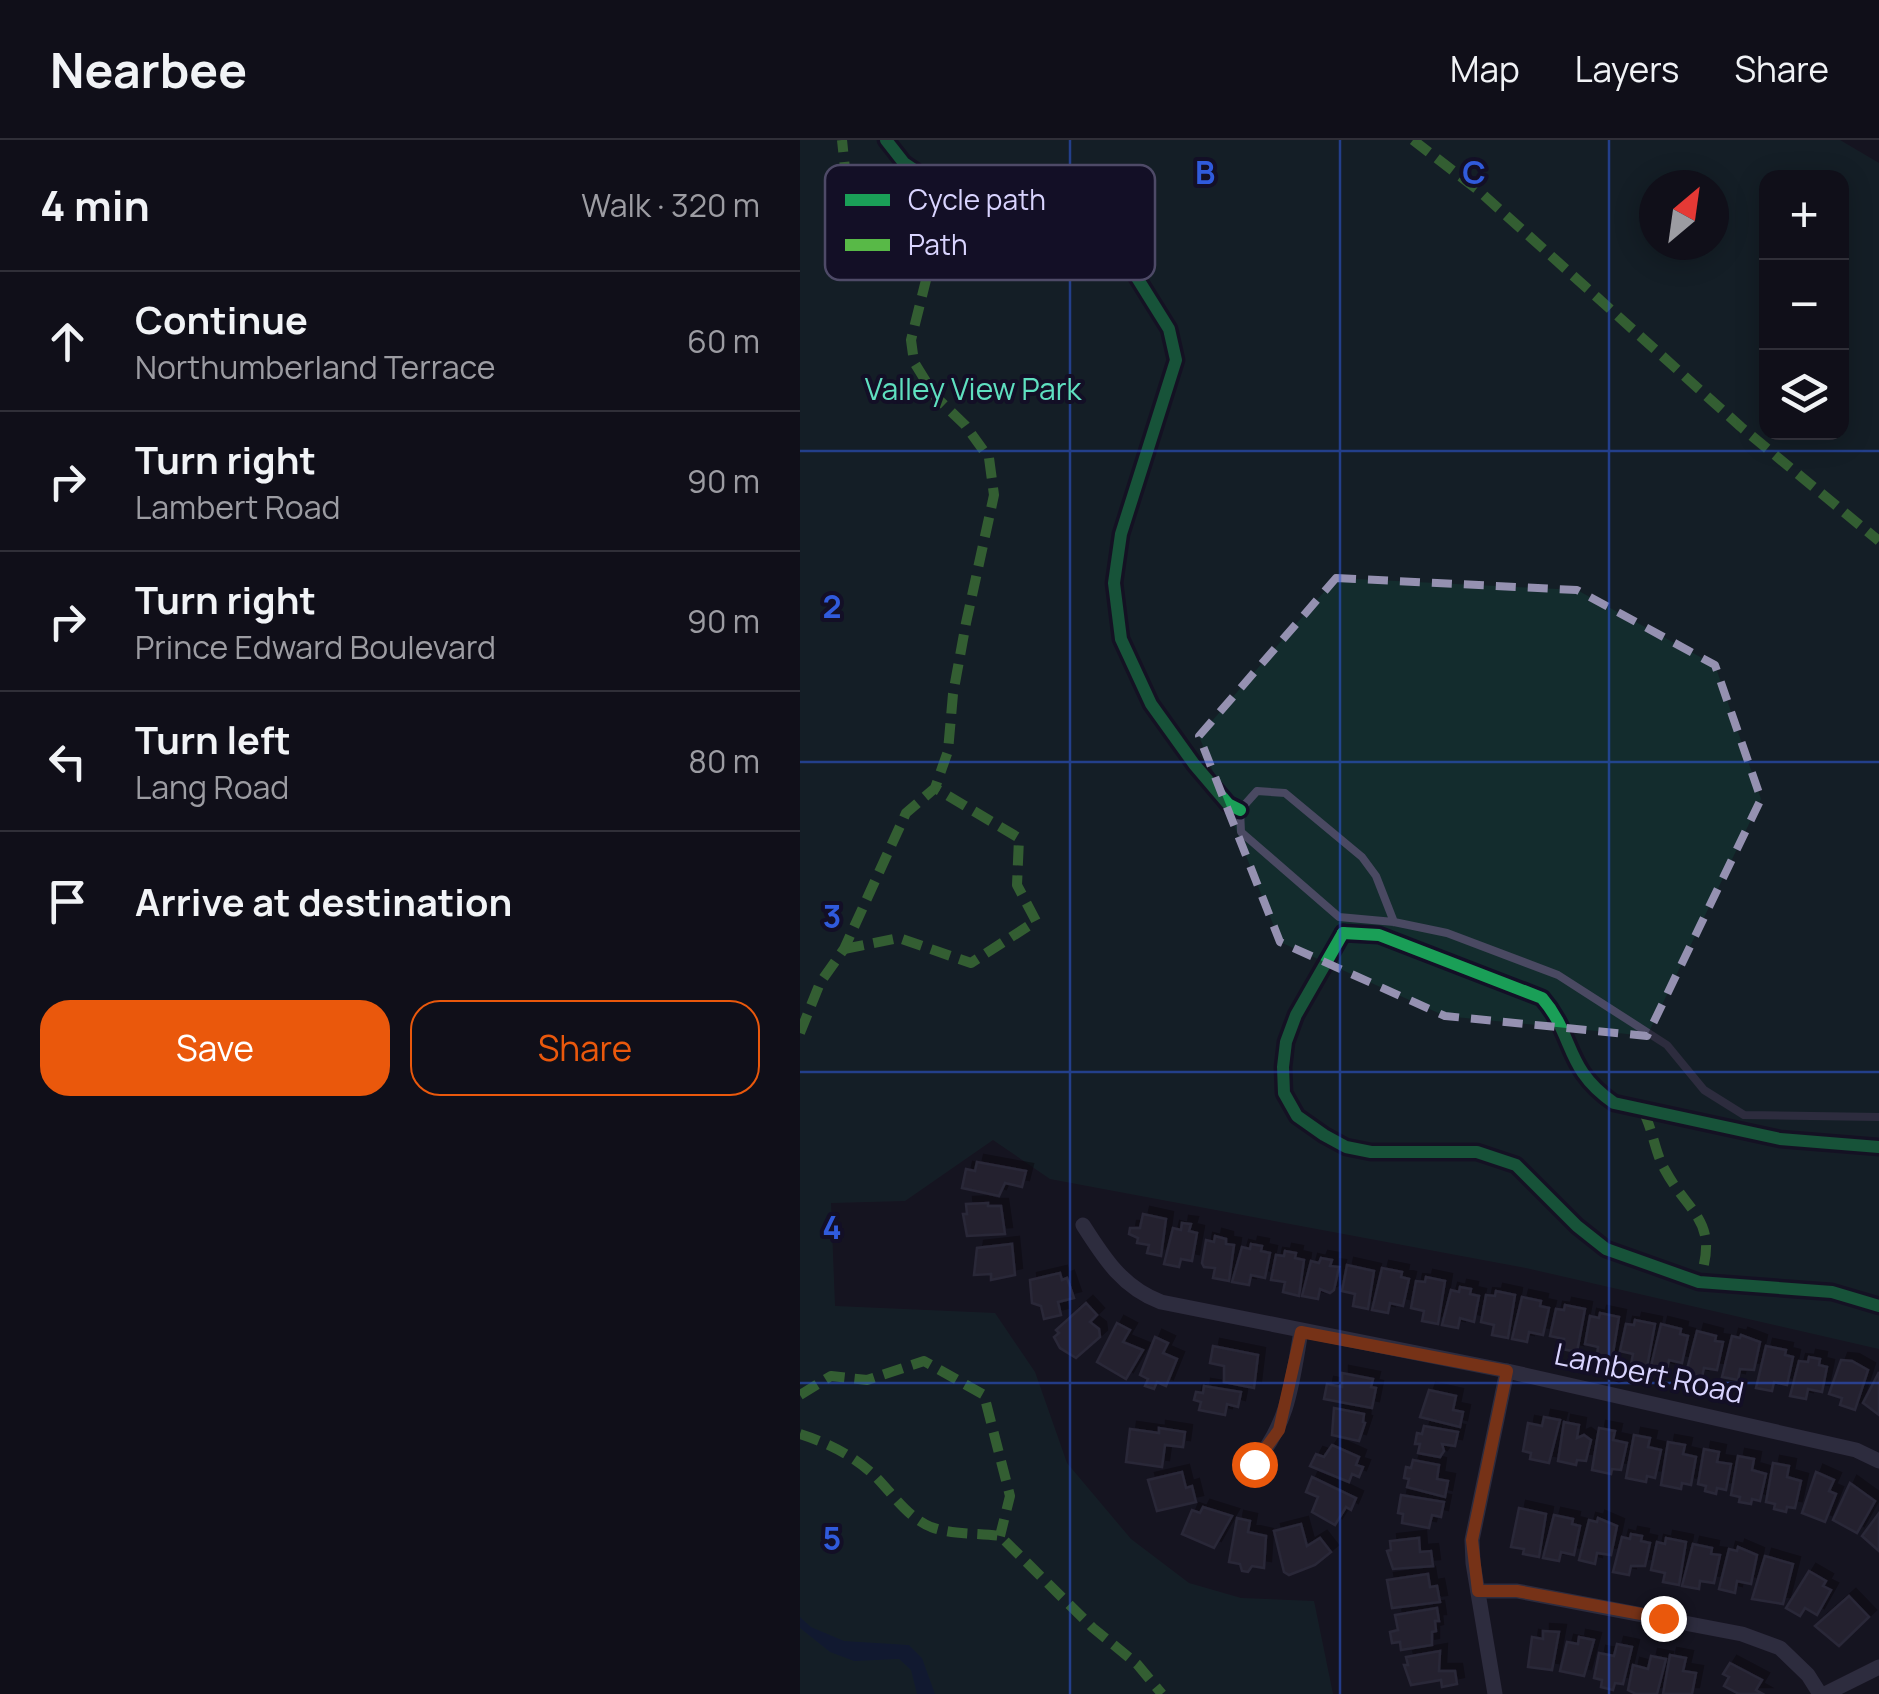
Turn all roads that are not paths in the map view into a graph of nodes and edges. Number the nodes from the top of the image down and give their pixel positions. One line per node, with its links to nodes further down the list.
1 (1394, 922): 1 (lane); 2 (lane)
2 (1879, 1117)
3 (1083, 1225): 4 (street, Lambert Road)
4 (1301, 1332): 5 (street, Lambert Road); 7 (street)
5 (1507, 1371): 6 (street, Lambert Road); 8 (street)
6 (1879, 1462)
7 (1254, 1464)
8 (1478, 1591): 10 (street); 11 (street)
9 (1879, 1667): 11 (street)
10 (1495, 1694)
11 (1822, 1694)

